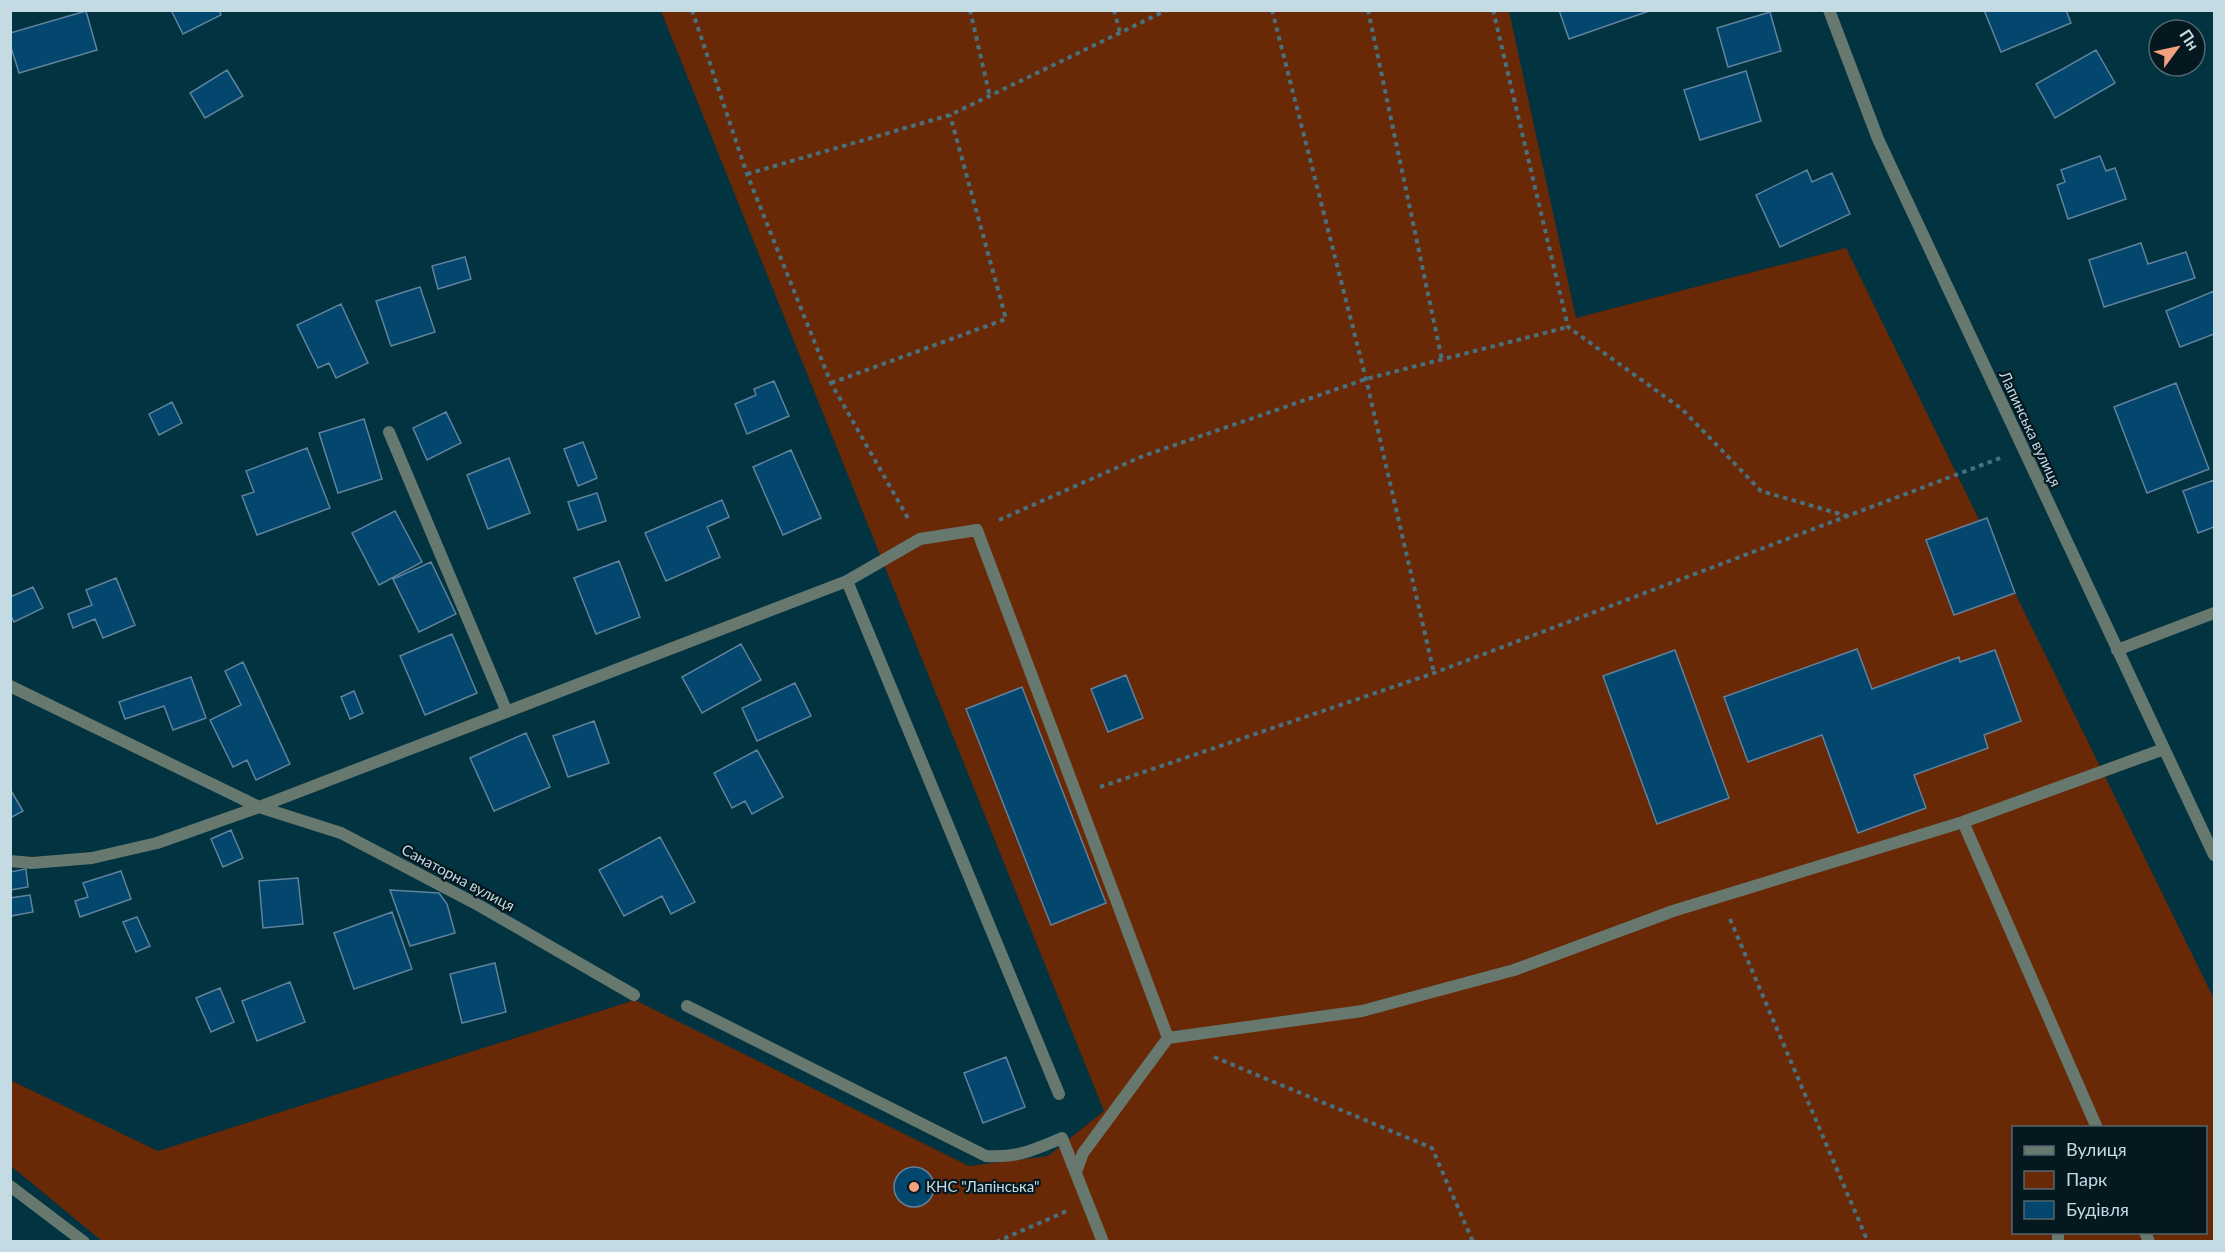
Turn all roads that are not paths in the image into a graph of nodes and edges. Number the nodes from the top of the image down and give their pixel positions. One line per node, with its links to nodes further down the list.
1 (1829, 10): 5 (street, Лапинська вулиця)
2 (389, 432): 7 (street)
3 (847, 581): 7 (street); 15 (street); 16 (street)
4 (2214, 613): 5 (street)
5 (2117, 650): 8 (street, Лапинська вулиця)
6 (10, 687): 9 (street, Санаторна вулиця)
7 (507, 712): 9 (street)
8 (2164, 749): 10 (street); 11 (street, Лапинська вулиця)
9 (259, 807): 12 (street); 13 (street, Санаторна вулиця)
10 (1963, 822): 15 (street); 17 (street)
11 (2214, 855)
12 (10, 861)
13 (634, 995)
14 (687, 1006): 18 (street)
15 (1168, 1038): 18 (street)
16 (1059, 1094)
17 (2096, 1126)
18 (1076, 1172): 21 (street)
19 (10, 1186): 20 (street)
20 (84, 1242)
21 (1102, 1242)

